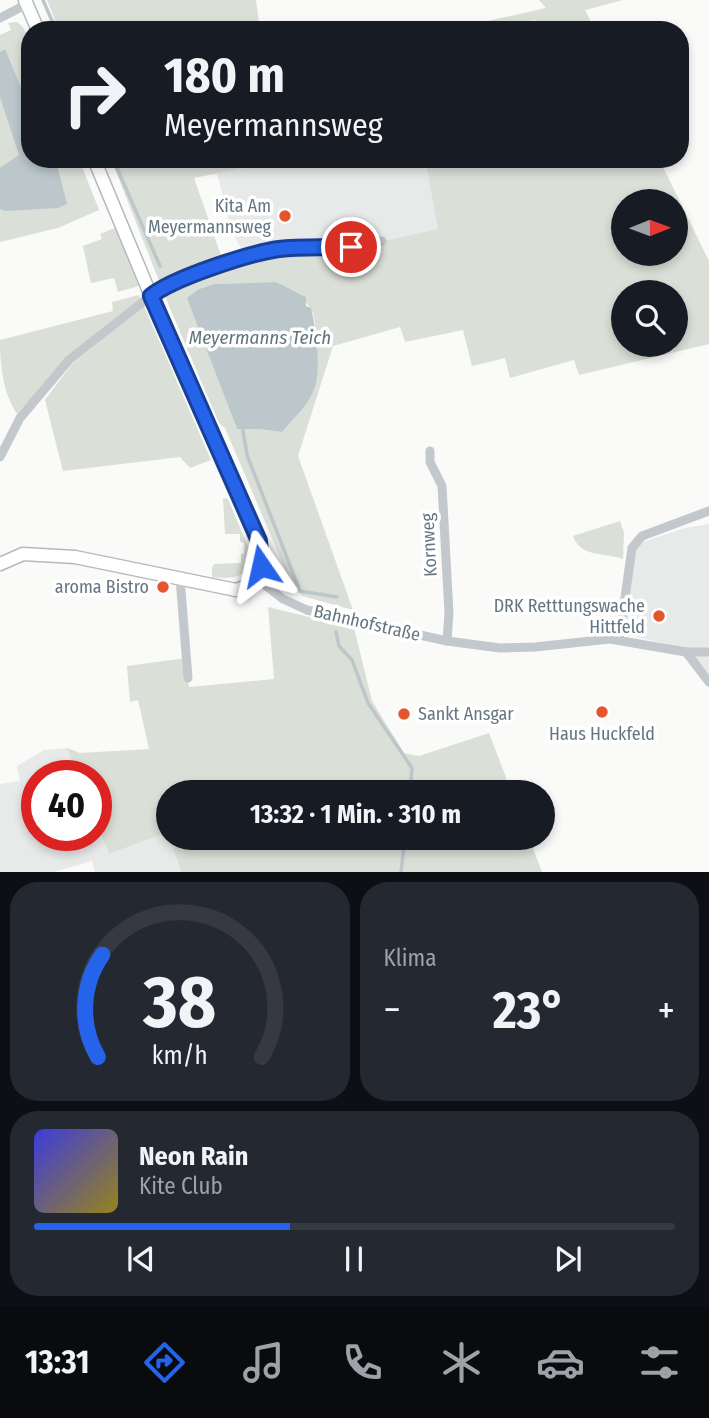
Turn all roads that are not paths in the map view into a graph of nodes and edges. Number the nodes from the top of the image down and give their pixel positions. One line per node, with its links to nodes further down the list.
1 (26, 2): 2 (street); 3 (street)
2 (0, 18)
3 (34, 21)
4 (98, 168): 6 (street)
5 (382, 241): 6 (street)
6 (151, 296): 8 (street); 12 (street)
7 (430, 451): 14 (street, Kornweg)
8 (0, 457)
9 (709, 511): 13 (street)
10 (0, 565): 11 (street)
11 (180, 579): 12 (street); 17 (street)
12 (257, 579): 14 (street, Bahnhofstraße)
13 (619, 640): 14 (street, Bahnhofstraße); 15 (street, Bahnhofstraße)
14 (447, 641)
15 (686, 652): 16 (street, Bahnhofstraße); 18 (street)
16 (709, 652)
17 (188, 678)
18 (709, 682)

